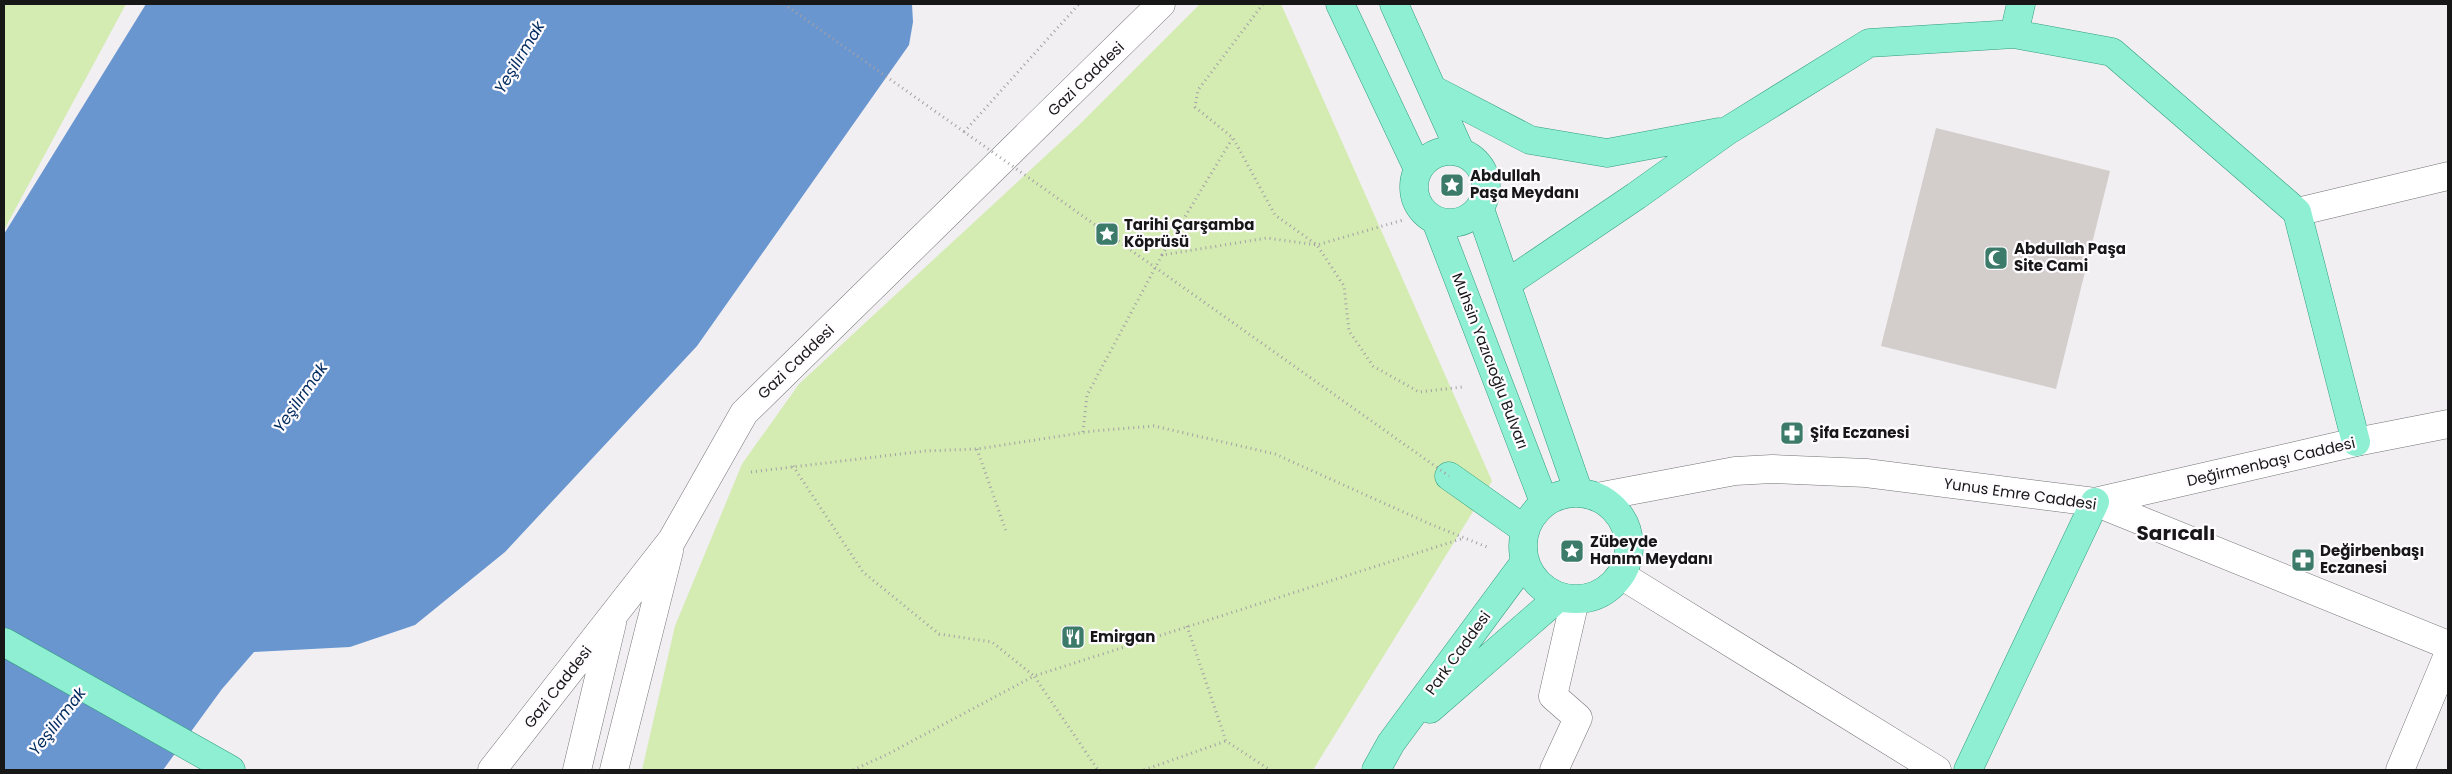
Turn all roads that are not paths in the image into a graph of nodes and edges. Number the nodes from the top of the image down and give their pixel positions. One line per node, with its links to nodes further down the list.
1 (1161, 4): 22 (street, Gazi Caddesi)
2 (1340, 4): 9 (main road)
3 (1394, 4): 6 (main road)
4 (2021, 4): 5 (main road)
5 (2014, 34): 7 (main road); 12 (main road)
6 (1432, 89): 7 (main road); 8 (main road)
7 (1728, 131): 14 (main road)
8 (1460, 152): 9 (main road); 11 (main road)
9 (1418, 169): 13 (main road)
10 (2448, 176): 12 (street)
11 (1480, 209): 13 (main road); 14 (main road)
12 (2297, 212): 16 (main road)
13 (1431, 217): 19 (main road, Muhsin Yazıcıoğlu Bulvarı)
14 (1506, 284): 18 (main road)
15 (2448, 424): 16 (street, Değirmenbaşı Caddesi)
16 (2356, 442): 20 (street, Değirmenbaşı Caddesi)
17 (1449, 476): 21 (main road)
18 (1588, 495): 19 (main road); 20 (street, Yunus Emre Caddesi); 24 (main road)
19 (1544, 502): 21 (main road)
20 (2095, 502): 28 (street, Yunus Emre Caddesi); 38 (main road)
21 (1524, 529): 23 (main road)
22 (672, 540): 26 (street, Gazi Caddesi); 34 (street)
23 (1524, 562): 25 (main road); 30 (main road, Park Caddesi)
24 (1621, 575): 25 (main road); 37 (street)
25 (1567, 598): 30 (main road, Park Caddesi); 36 (street)
26 (614, 614): 32 (street, Gazi Caddesi); 33 (street)
27 (4, 642): 31 (main road)
28 (2448, 645)
29 (2448, 655): 39 (street)
30 (1391, 743): 35 (main road, Park Caddesi)
31 (231, 770)
32 (492, 770)
33 (577, 770)
34 (614, 770)
35 (1376, 770)
36 (1554, 770)
37 (1937, 770)
38 (1968, 770)
39 (2400, 770)

